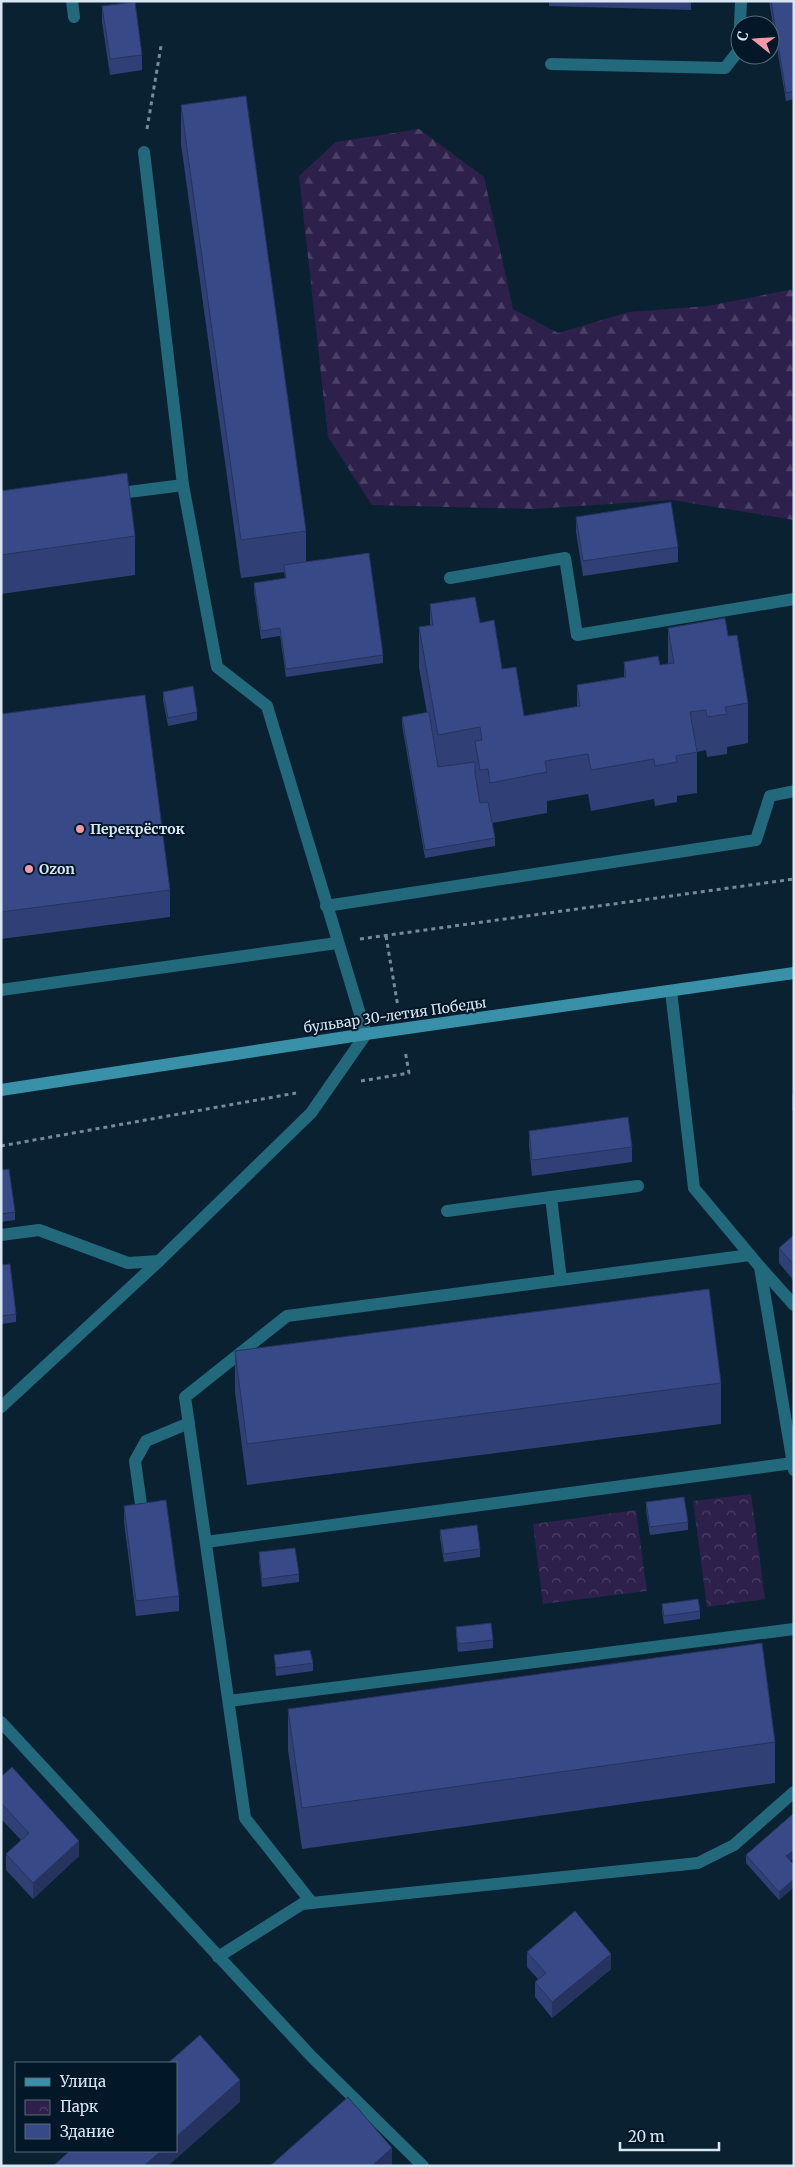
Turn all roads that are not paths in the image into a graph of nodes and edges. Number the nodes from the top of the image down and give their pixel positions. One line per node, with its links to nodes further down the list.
1 (72, 1): 4 (street)
2 (741, 1): 3 (street)
3 (740, 15)
4 (74, 17)
5 (730, 61): 6 (street)
6 (551, 64)
7 (144, 152): 8 (street)
8 (182, 485): 9 (street); 13 (street)
9 (97, 496)
10 (450, 578): 11 (street)
11 (794, 598)
12 (794, 791): 13 (street)
13 (326, 906): 14 (street)
14 (337, 942): 16 (street); 18 (street)
15 (794, 973): 17 (main road, бульвар 30-летия Победы)
16 (1, 990)
17 (671, 990): 18 (main road, бульвар 30-летия Победы); 24 (street)
18 (366, 1034): 19 (main road, бульвар 30-летия Победы); 25 (street)
19 (1, 1090)
20 (638, 1186): 21 (street)
21 (551, 1197): 22 (street); 27 (street)
22 (446, 1211)
23 (1, 1235): 25 (street)
24 (750, 1255): 26 (street); 27 (street)
25 (159, 1261): 29 (street)
26 (760, 1267): 28 (street); 31 (street)
27 (561, 1280): 30 (street)
28 (794, 1305)
29 (1, 1408)
30 (189, 1424): 32 (street); 33 (street)
31 (793, 1467): 33 (street)
32 (143, 1519)
33 (206, 1542): 35 (street)
34 (794, 1629): 35 (street)
35 (229, 1702): 38 (street)
36 (1, 1722): 39 (street)
37 (794, 1792): 38 (street)
38 (312, 1903): 39 (street)
39 (218, 1957): 40 (street)
40 (423, 2166)

